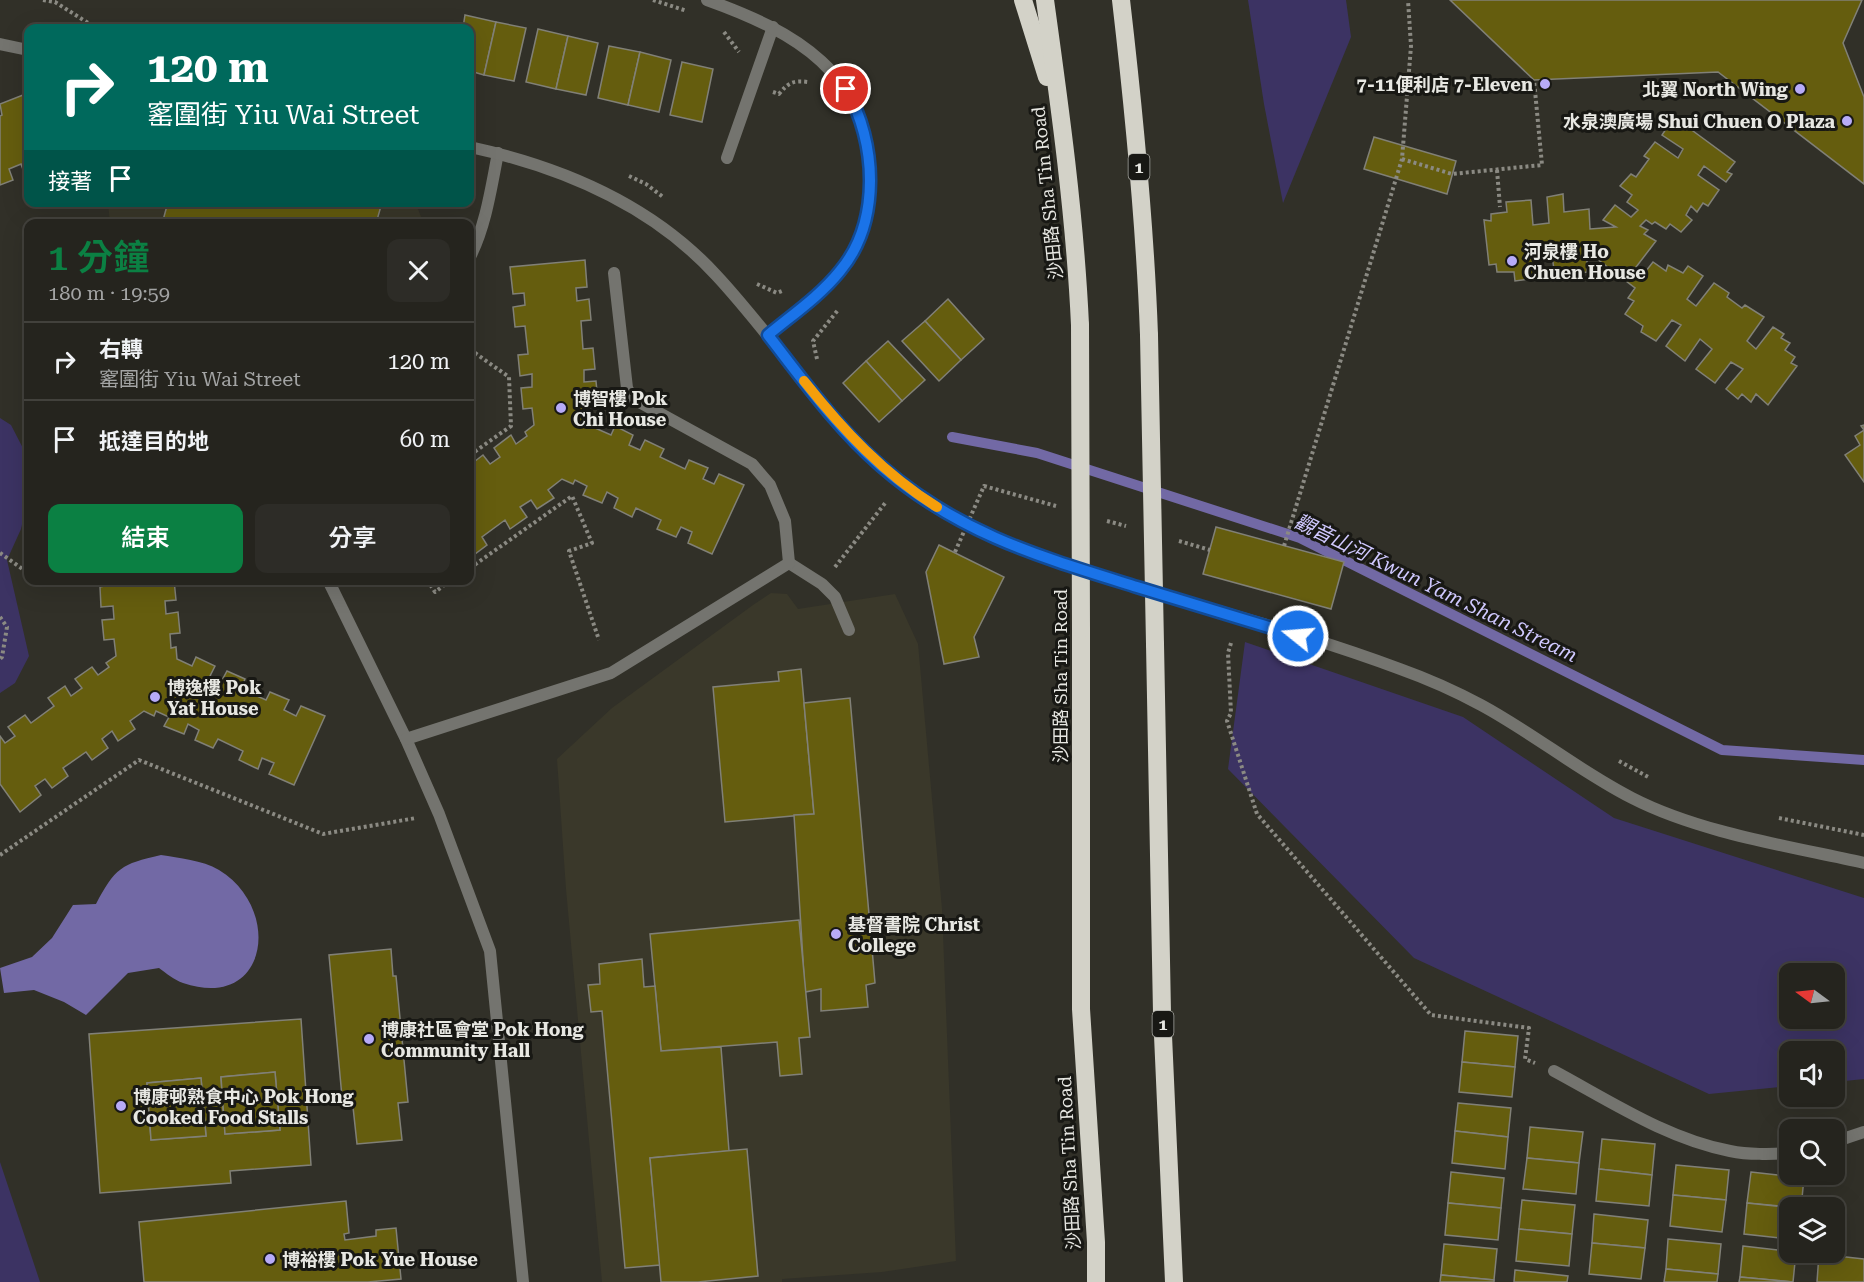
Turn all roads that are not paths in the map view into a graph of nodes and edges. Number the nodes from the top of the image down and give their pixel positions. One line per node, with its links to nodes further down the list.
1 (707, 0): 5 (street)
2 (1023, 0): 8 (highway)
3 (1046, 0): 8 (highway, 沙田路 Sha Tin Road)
4 (1121, 0): 26 (highway, 1, bridge)
5 (773, 27): 11 (street); 14 (street)
6 (0, 44): 7 (street)
7 (24, 49)
8 (1062, 124): 25 (highway, 沙田路 Sha Tin Road, bridge)
9 (474, 148): 10 (street)
10 (498, 153): 12 (street); 14 (street)
11 (726, 158)
12 (474, 246)
13 (614, 273): 15 (street)
14 (768, 335): 19 (street)
15 (789, 563): 17 (street); 18 (street)
16 (330, 585): 18 (street)
17 (849, 630)
18 (406, 739): 24 (street)
19 (1864, 863)
20 (1554, 1071): 23 (street)
21 (1864, 1132): 22 (street)
22 (1845, 1138)
23 (1779, 1153)
24 (523, 1282)
25 (1096, 1282)
26 (1174, 1282)

